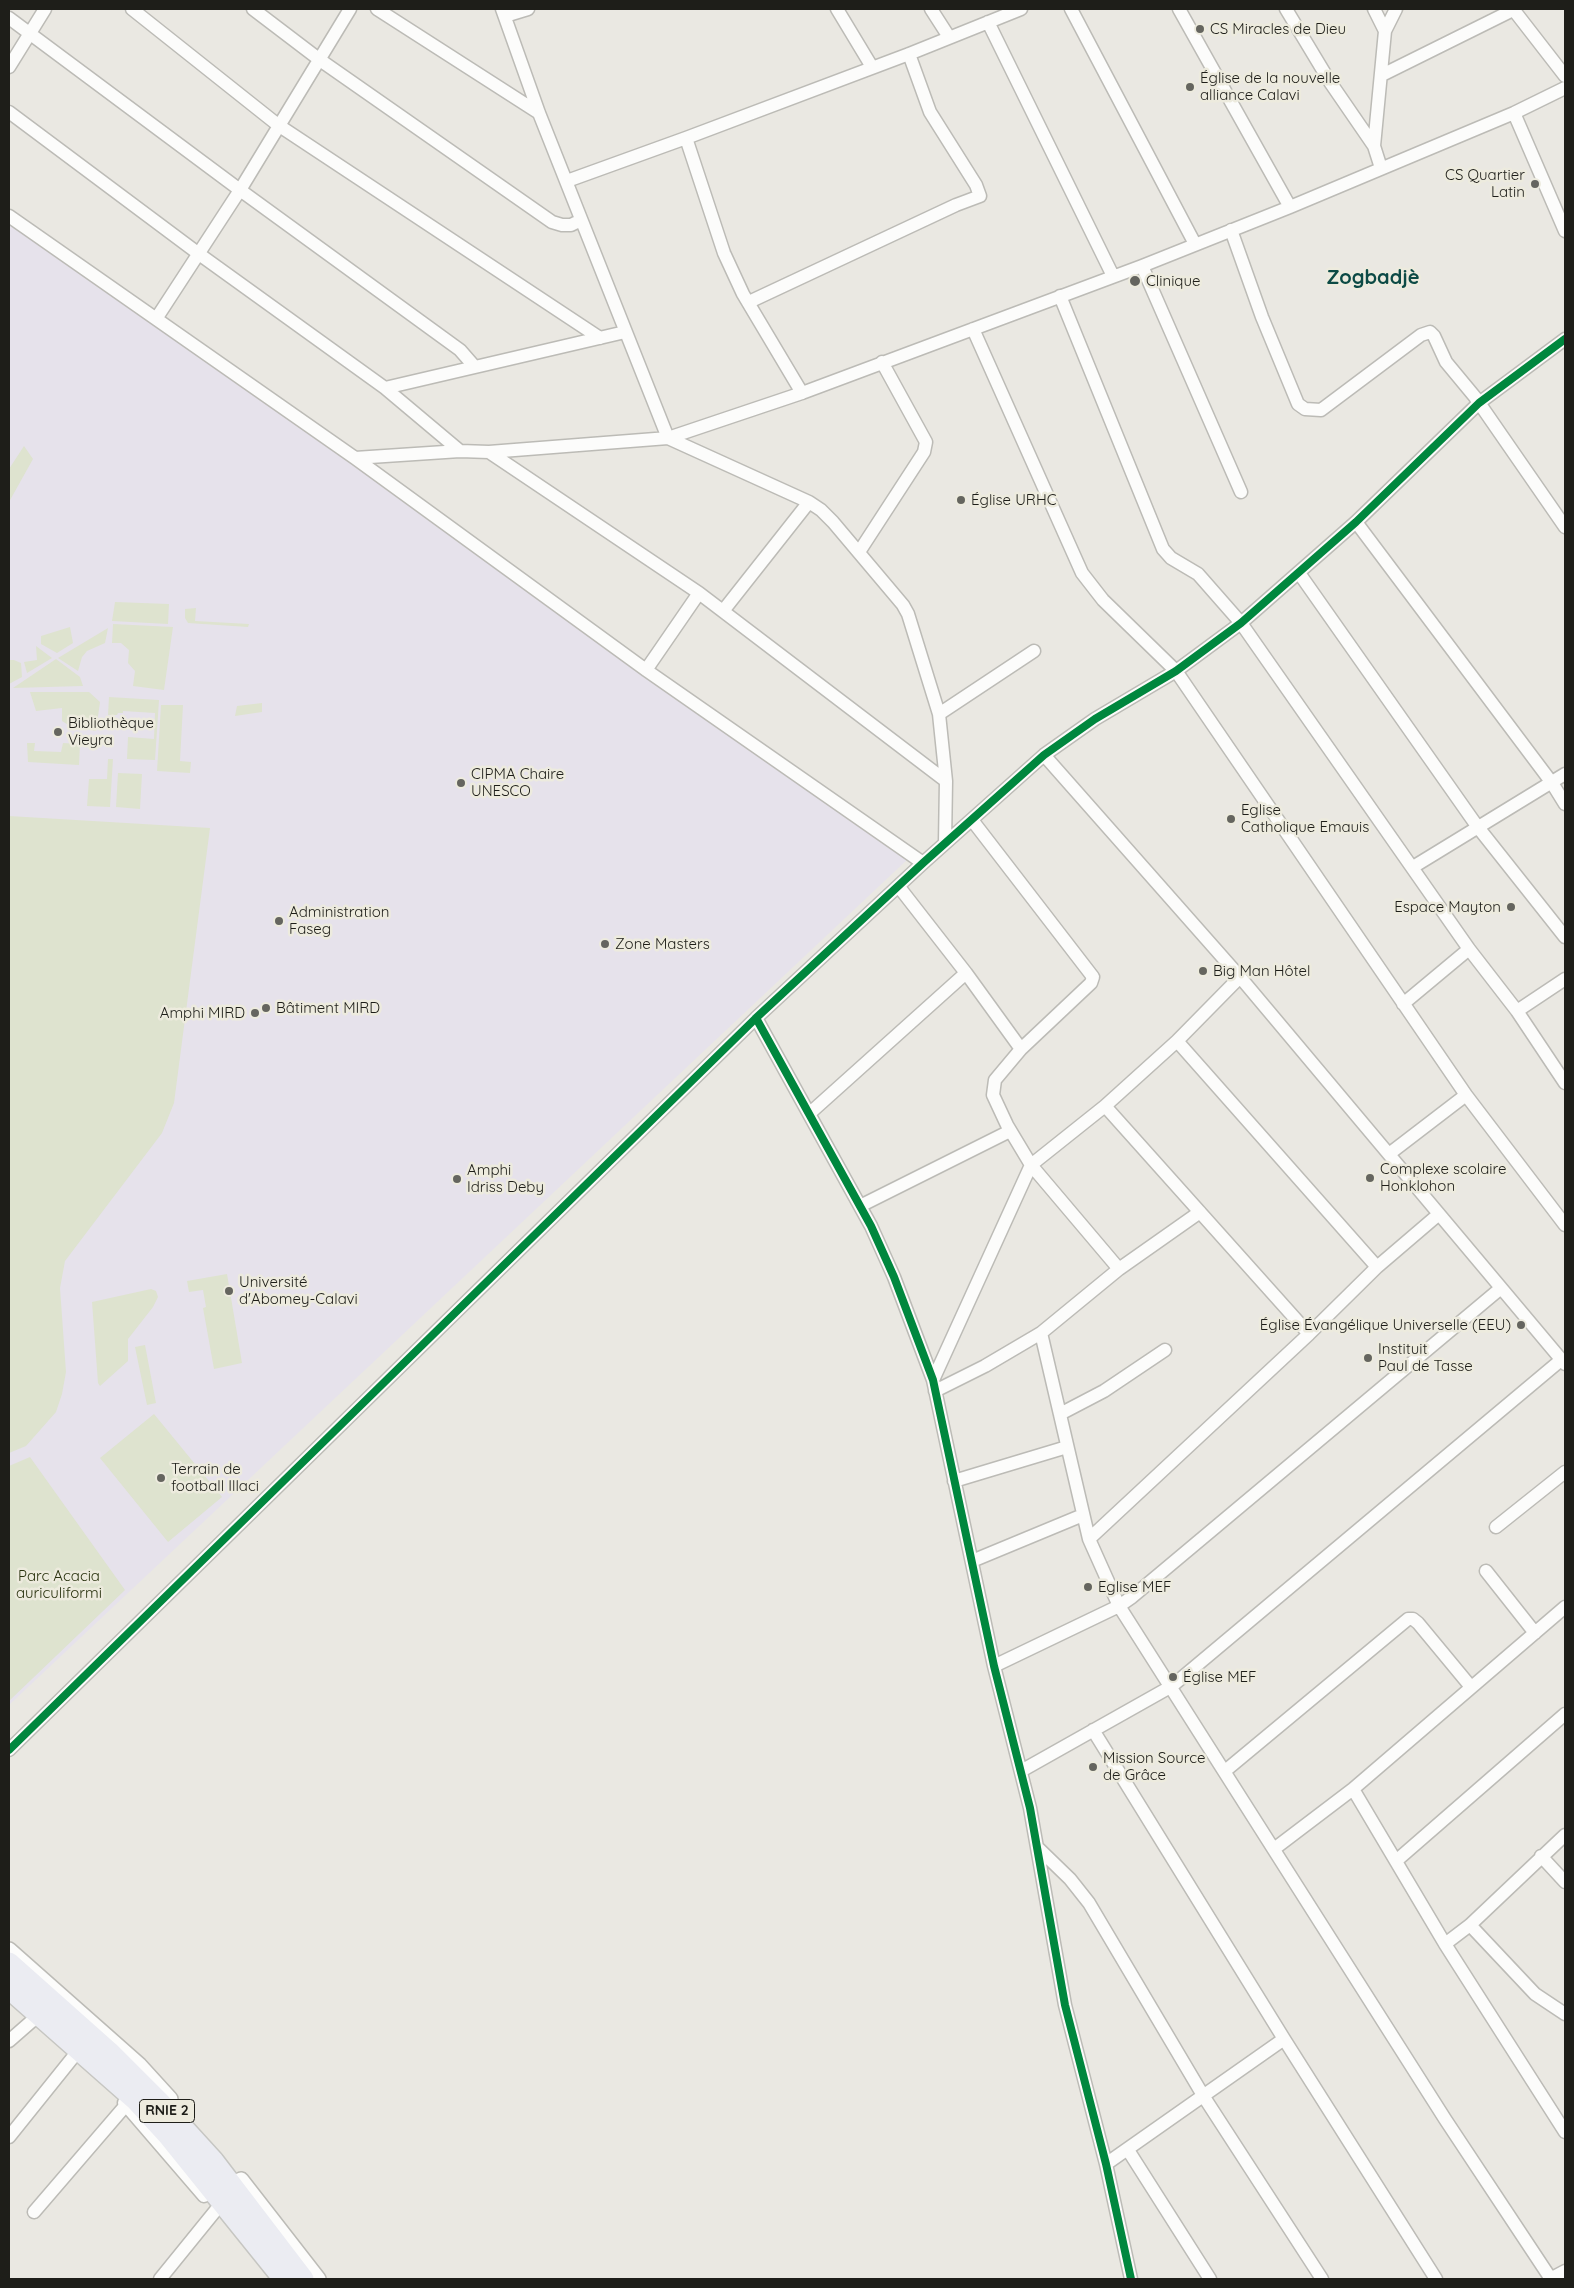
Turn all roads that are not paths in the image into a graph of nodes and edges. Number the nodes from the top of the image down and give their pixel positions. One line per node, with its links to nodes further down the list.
1 (45, 9): 20 (street)
2 (132, 9): 32 (street)
3 (253, 9): 23 (street)
4 (350, 9): 23 (street)
5 (377, 9): 30 (street)
6 (528, 9): 16 (street)
7 (837, 9): 25 (street)
8 (932, 9): 21 (street)
9 (1070, 9): 43 (street)
10 (1179, 9): 38 (street)
11 (1286, 9): 34 (street)
12 (1374, 9): 19 (street)
13 (1396, 9): 19 (street)
14 (1513, 9): 26 (street); 27 (street)
15 (1014, 10): 18 (street)
16 (503, 12): 30 (street)
17 (9, 18): 20 (street)
18 (988, 22): 21 (street); 46 (street)
19 (1385, 31): 26 (street)
20 (30, 34): 24 (street); 37 (street)
21 (949, 36): 22 (street)
22 (909, 54): 25 (street); 48 (street)
23 (320, 60): 32 (street); 40 (street)
24 (9, 67)
25 (872, 67): 33 (street)
26 (1382, 75): 34 (street)
27 (1565, 76)
28 (1565, 88): 31 (street)
29 (9, 112): 44 (street)
30 (539, 113): 36 (street)
31 (1514, 113): 35 (street); 42 (street)
32 (278, 125): 37 (street); 52 (street)
33 (686, 138): 36 (street); 48 (street)
34 (1374, 146): 35 (street)
35 (1381, 168): 38 (street)
36 (567, 181): 40 (street)
37 (240, 190): 44 (street); 55 (street)
38 (1290, 207): 41 (street)
39 (9, 216): 49 (street)
40 (582, 220): 51 (street)
41 (1231, 230): 43 (street); 58 (street)
42 (1565, 232)
43 (1195, 244): 45 (street)
44 (199, 254): 49 (street); 56 (street)
45 (1142, 266): 46 (street); 63 (street)
46 (1113, 276): 47 (street)
47 (1060, 296): 50 (street); 71 (street)
48 (749, 302): 57 (street)
49 (156, 319): 62 (street)
50 (973, 328): 54 (street); 74 (street)
51 (625, 332): 52 (street); 59 (street)
52 (600, 338): 55 (street)
53 (1565, 339): 58 (street)
54 (882, 362): 57 (street); 67 (street)
55 (474, 366): 56 (street)
56 (384, 388): 60 (street)
57 (802, 393): 59 (street)
58 (1478, 403): 65 (street); 66 (street)
59 (668, 438): 61 (street); 64 (street)
60 (460, 451): 61 (street); 62 (street)
61 (488, 452): 69 (street)
62 (356, 458): 73 (street)
63 (1241, 492)
64 (809, 502): 67 (street); 70 (street)
65 (1356, 522): 68 (street); 79 (street)
66 (1565, 527)
67 (859, 552): 75 (street)
68 (1299, 573): 71 (street); 82 (street)
69 (699, 593): 70 (street); 73 (street)
70 (723, 611): 78 (street)
71 (1241, 623): 74 (street); 85 (street)
72 (1034, 651): 75 (street)
73 (646, 670): 84 (street)
74 (1176, 671): 76 (street); 92 (street)
75 (939, 714): 78 (street)
76 (1044, 755): 81 (street); 90 (street)
77 (1565, 774): 79 (street)
78 (946, 782): 83 (street)
79 (1552, 783): 80 (street); 82 (street)
80 (1565, 804)
81 (972, 820): 83 (street); 96 (street)
82 (1477, 826): 85 (street); 87 (street)
83 (945, 843): 84 (street)
84 (923, 863): 86 (street)
85 (1413, 867): 88 (street)
86 (899, 887): 89 (street); 94 (street)
87 (1565, 937)
88 (1469, 949): 92 (street); 93 (street)
89 (966, 973): 96 (street); 100 (street)
90 (1240, 977): 95 (street); 102 (street)
91 (1565, 980): 93 (street)
92 (1403, 1004): 98 (street)
93 (1517, 1011): 97 (street)
94 (756, 1018): 100 (street); 133 (street)
95 (1177, 1041): 99 (street); 108 (street)
96 (1021, 1049): 101 (street)
97 (1565, 1083)
98 (1466, 1095): 102 (street); 107 (street)
99 (1105, 1106): 103 (street); 105 (street)
100 (810, 1112): 104 (street)
101 (1010, 1131): 103 (street); 104 (street)
102 (1389, 1154): 106 (street)
103 (1031, 1165): 109 (street); 115 (street)
104 (860, 1206): 115 (street)
105 (1200, 1212): 109 (street); 112 (street)
106 (1439, 1214): 108 (street); 110 (street)
107 (1565, 1225)
108 (1377, 1267): 112 (street)
109 (1119, 1269): 111 (street)
110 (1502, 1288): 114 (street); 125 (street)
111 (1041, 1333): 115 (street); 116 (street)
112 (1309, 1334): 122 (street)
113 (1165, 1350): 116 (street)
114 (1563, 1362): 129 (street)
115 (934, 1386): 119 (street)
116 (1060, 1414): 117 (street)
117 (1067, 1447): 119 (street); 120 (street)
118 (1565, 1472): 121 (street)
119 (954, 1481): 123 (street)
120 (1083, 1515): 122 (street); 123 (street)
121 (1496, 1528)
122 (1089, 1539): 125 (street)
123 (972, 1561): 128 (street)
124 (1486, 1571): 127 (street)
125 (1119, 1606): 128 (street); 129 (street)
126 (1565, 1608): 127 (street)
127 (1534, 1633): 130 (street)
128 (994, 1666): 134 (street)
129 (1172, 1686): 132 (street); 135 (street)
130 (1471, 1687): 135 (street); 136 (street)
131 (1565, 1714): 141 (street)
132 (1093, 1730): 134 (street); 151 (street)
133 (9, 1750)
134 (1021, 1771): 138 (street)
135 (1225, 1771): 139 (street)
136 (1353, 1789): 139 (street); 141 (street)
137 (1565, 1835): 140 (street)
138 (1038, 1848): 154 (street); 159 (street)
139 (1274, 1849): 172 (street)
140 (1541, 1856): 142 (street); 143 (street)
141 (1396, 1861): 144 (street)
142 (1565, 1882)
143 (1470, 1925): 144 (street); 149 (street)
144 (1445, 1944): 156 (street)
145 (9, 1950): 167 (street)
146 (9, 1962): 166 (highway, RNIE 2 / RNIE 2)
147 (9, 1988): 165 (highway, RNIE 2 / RNIE 2)
148 (9, 1999): 150 (street)
149 (1563, 2009)
150 (33, 2020): 152 (street); 153 (street)
151 (1284, 2040): 154 (street); 171 (street)
152 (9, 2041)
153 (74, 2056): 155 (street); 157 (street)
154 (1204, 2097): 158 (street); 170 (street)
155 (126, 2105): 160 (street); 161 (street)
156 (1565, 2132)
157 (9, 2137)
158 (1128, 2150): 159 (street); 169 (street)
159 (1106, 2164): 168 (street)
160 (216, 2210): 163 (street); 164 (street)
161 (34, 2212)
162 (1565, 2271): 172 (street)
163 (160, 2279)
164 (272, 2279)
165 (284, 2279)
166 (303, 2279)
167 (318, 2279)
168 (1131, 2279)
169 (1210, 2279)
170 (1322, 2279)
171 (1436, 2279)
172 (1551, 2279)

